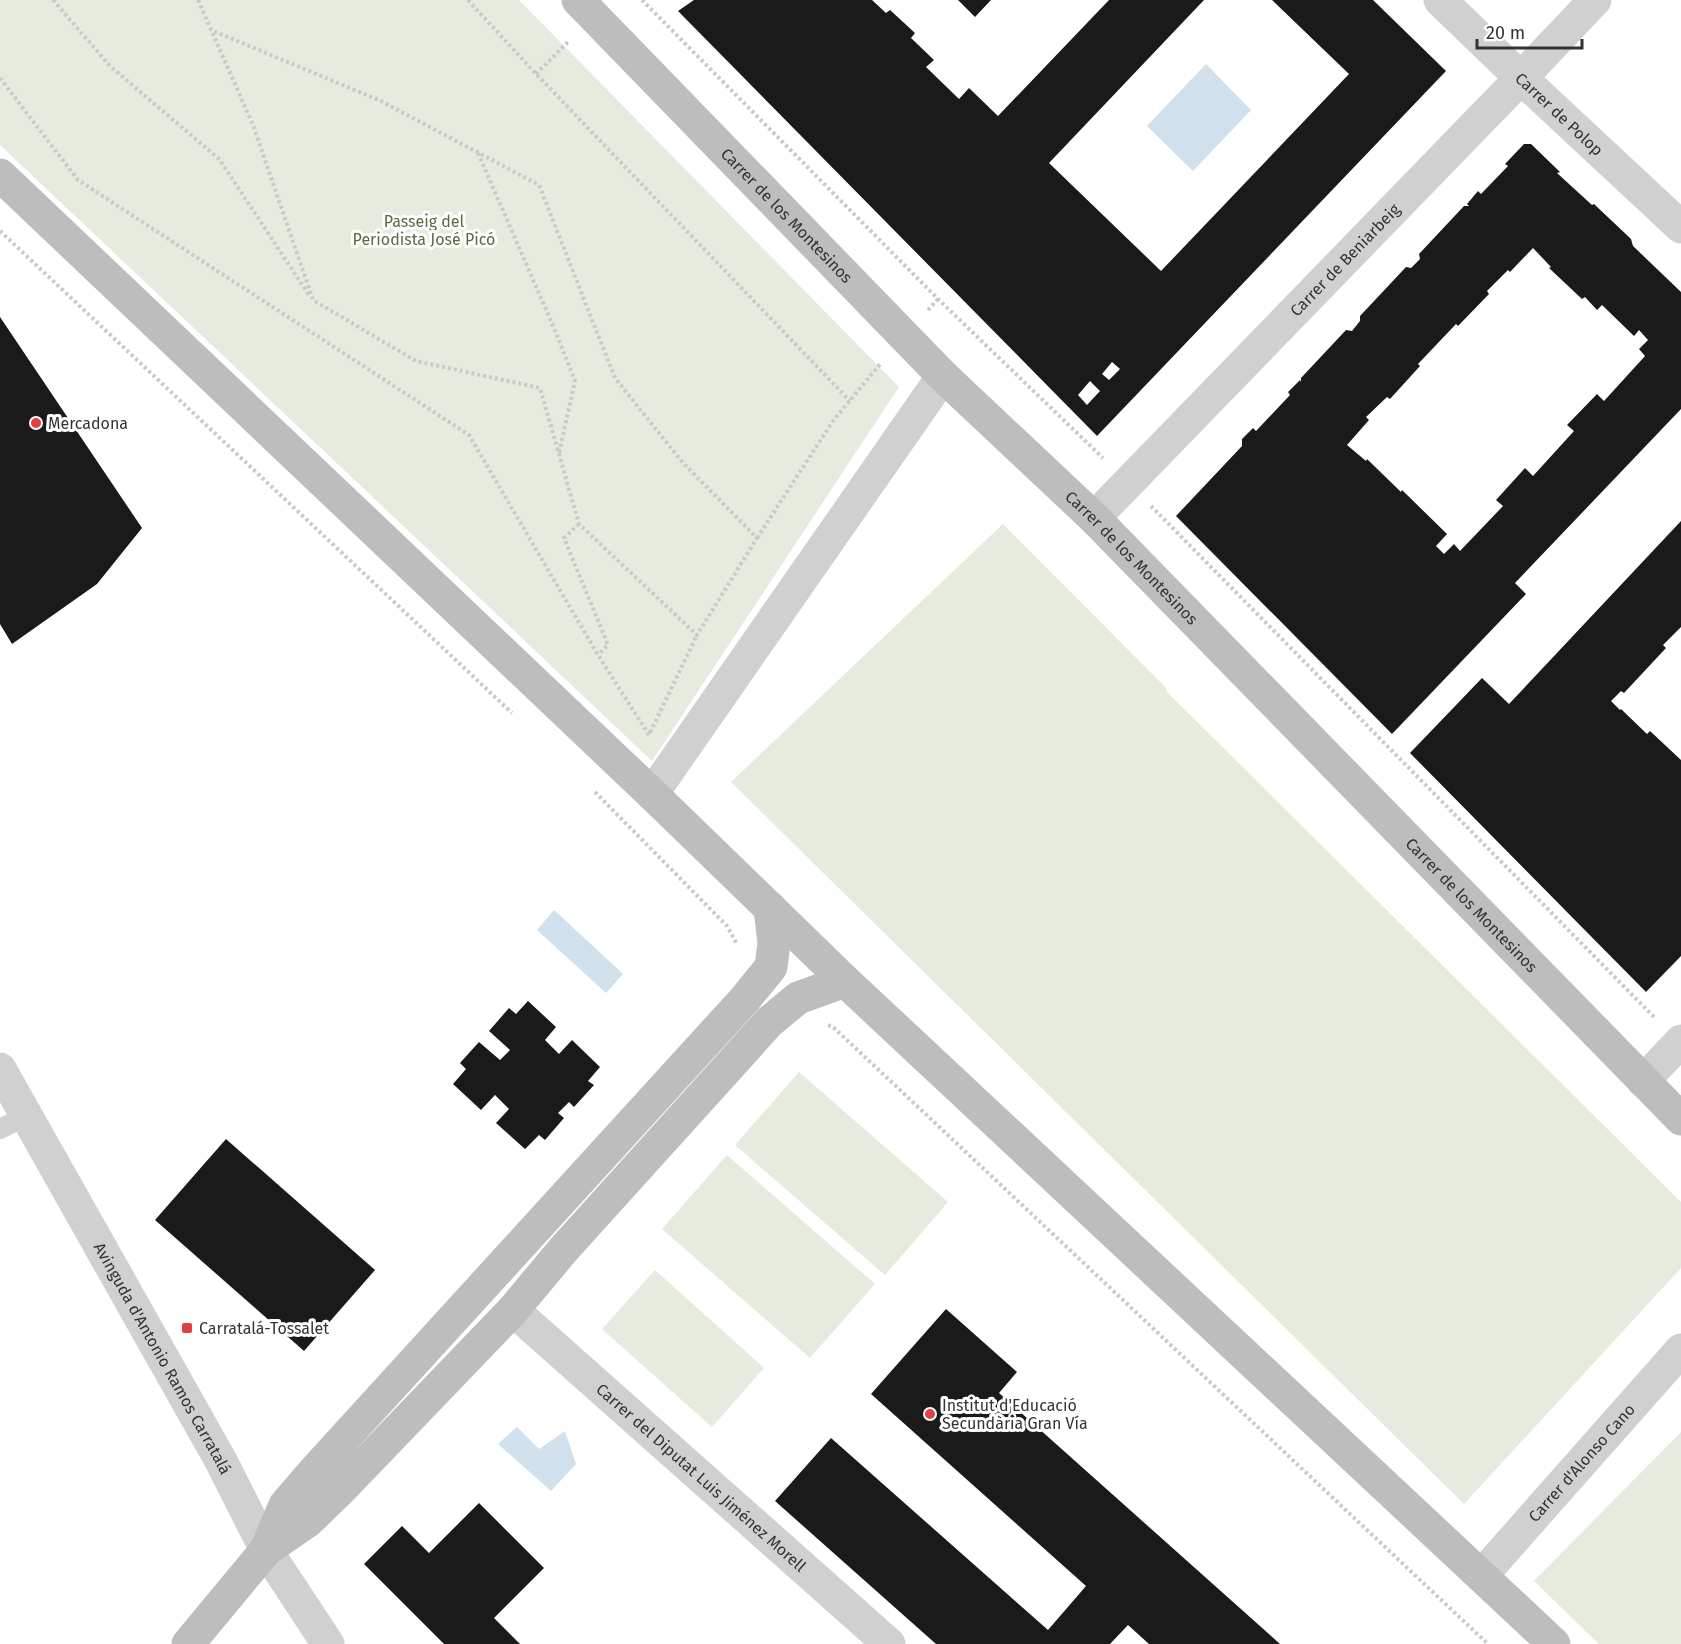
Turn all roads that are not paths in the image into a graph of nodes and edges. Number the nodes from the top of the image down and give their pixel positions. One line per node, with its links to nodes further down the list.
1 (578, 0): 7 (main road, Carrer de los Montesinos)
2 (1440, 0): 4 (street, Carrer de Polop)
3 (1595, 0): 4 (street, Carrer de Beniarbeig)
4 (1521, 78): 6 (street, Carrer de Polop); 8 (street, Carrer de Beniarbeig)
5 (0, 175): 9 (main road)
6 (1681, 227)
7 (943, 376): 8 (main road, Carrer de los Montesinos); 9 (street)
8 (1094, 518): 14 (main road, Carrer de los Montesinos)
9 (652, 794): 10 (main road)
10 (770, 908): 11 (main road); 19 (main road)
11 (845, 981): 17 (main road); 20 (main road)
12 (1680, 1042): 14 (street)
13 (0, 1069): 16 (street, Avinguda d'Antonio Ramos Carratalá)
14 (1643, 1081): 15 (main road, Carrer de los Montesinos)
15 (1681, 1119)
16 (13, 1123): 19 (street, Avinguda d'Antonio Ramos Carratalá)
17 (513, 1310): 19 (main road); 23 (street, Carrer del Diputat Luis Jiménez Morell)
18 (1681, 1350): 20 (street, Carrer d'Alonso Cano)
19 (266, 1550): 21 (main road); 22 (street, Avinguda d'Antonio Ramos Carratalá)
20 (1482, 1575): 24 (main road)
21 (188, 1644)
22 (328, 1644)
23 (889, 1644)
24 (1554, 1644)

